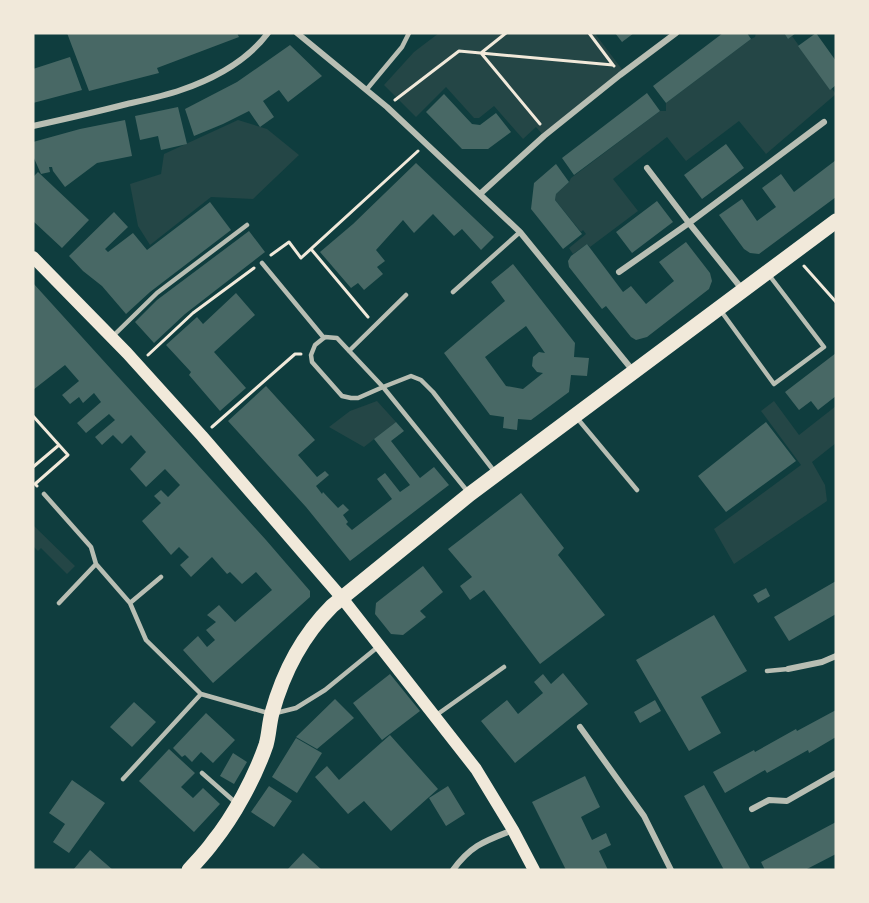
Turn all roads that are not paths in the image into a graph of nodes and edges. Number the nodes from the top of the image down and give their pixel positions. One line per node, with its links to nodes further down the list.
1 (268, 33): 7 (street)
2 (297, 33): 5 (street)
3 (409, 33): 5 (lane)
4 (676, 33): 9 (street)
5 (367, 89): 9 (street)
6 (824, 122): 11 (street)
7 (33, 126)
8 (647, 168): 11 (street)
9 (480, 194): 13 (street)
10 (836, 221): 17 (main road)
11 (689, 224): 16 (street); 18 (street)
12 (247, 225): 22 (lane)
13 (520, 232): 19 (lane); 25 (street)
14 (33, 256): 22 (main road)
15 (262, 262): 23 (lane)
16 (619, 272)
17 (767, 272): 18 (main road); 21 (lane)
18 (742, 290): 21 (main road)
19 (453, 292)
20 (406, 295): 24 (lane)
21 (719, 308): 25 (main road)
22 (112, 337): 34 (main road)
23 (324, 338): 24 (lane); 26 (lane)
24 (349, 351): 26 (lane)
25 (634, 372): 27 (main road)
26 (383, 387): 28 (lane); 31 (lane)
27 (576, 416): 28 (main road); 29 (lane)
28 (497, 474): 31 (main road)
29 (637, 490)
30 (44, 494): 32 (lane)
31 (470, 494): 34 (main road)
32 (96, 564): 35 (lane); 36 (lane)
33 (161, 577): 36 (lane)
34 (342, 598): 37 (main road); 43 (main road)
35 (59, 603)
36 (130, 603): 42 (lane)
37 (379, 645): 43 (lane); 44 (main road)
38 (836, 656): 40 (street)
39 (504, 667): 44 (lane)
40 (788, 669): 41 (lane)
41 (767, 671)
42 (201, 694): 43 (lane); 48 (lane)
43 (272, 714): 49 (main road)
44 (435, 716): 51 (main road)
45 (580, 727): 55 (street)
46 (202, 773): 49 (lane)
47 (836, 773): 50 (street)
48 (123, 779)
49 (237, 805): 52 (main road)
50 (752, 808)
51 (513, 830): 53 (street); 54 (main road)
52 (189, 870)
53 (453, 870)
54 (534, 870)
55 (671, 870)

